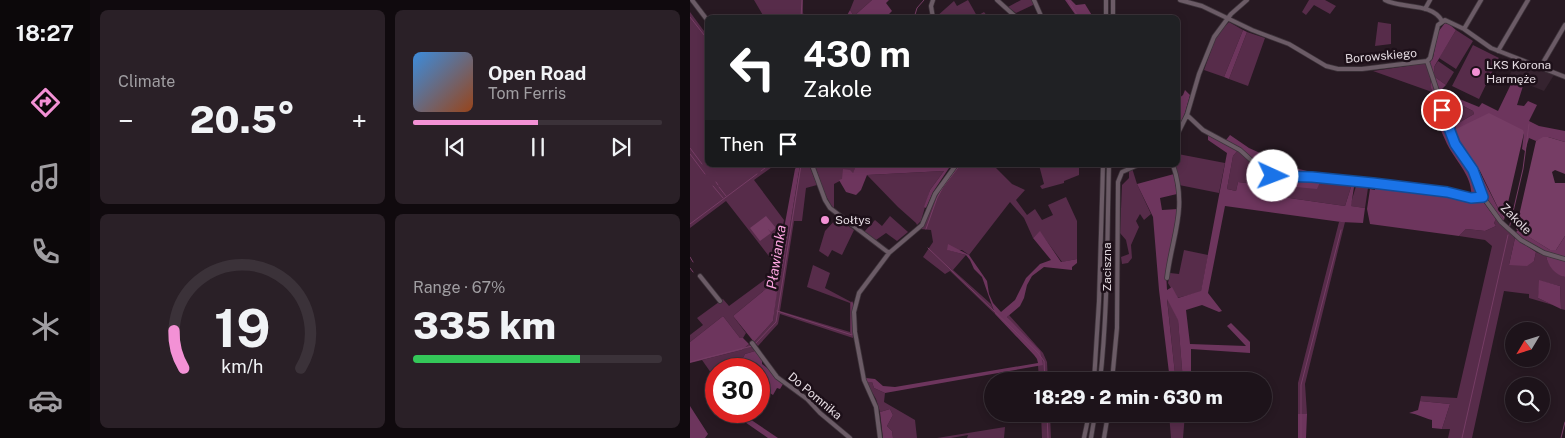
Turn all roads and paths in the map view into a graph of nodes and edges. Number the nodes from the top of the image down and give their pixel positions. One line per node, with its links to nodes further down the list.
1 (692, 0): 19 (street)
2 (932, 0): 14 (street)
3 (998, 0): 15 (street)
4 (1034, 0): 16 (street)
5 (1106, 0): 17 (street)
6 (1114, 0): 18 (street)
7 (1180, 0): 20 (street, Borowskiego)
8 (1247, 0): 20 (street)
9 (1385, 0): 13 (street)
10 (1430, 0): 13 (street)
11 (1481, 0): 23 (street)
12 (1528, 0): 24 (street)
13 (1425, 9): 21 (street)
14 (932, 15)
15 (1014, 15)
16 (1041, 15)
17 (1106, 15)
18 (1113, 15)
19 (705, 17)
20 (1228, 18): 25 (street, Borowskiego); 28 (street)
21 (1442, 21): 23 (street); 25 (street, Borowskiego)
22 (1565, 25): 26 (street)
23 (1464, 29): 24 (street)
24 (1498, 51): 26 (street)
25 (1427, 61): 36 (street, Zakole)
26 (1541, 66): 27 (street)
27 (1565, 76)
28 (1187, 115): 29 (street); 36 (street)
29 (1180, 129)
30 (813, 167): 37 (street)
31 (955, 167): 37 (street)
32 (1104, 167): 43 (street)
33 (1109, 167): 44 (street)
34 (1133, 167): 45 (street, Zaciszna)
35 (1173, 167): 40 (street)
36 (1483, 197): 38 (street, Zakole)
37 (889, 253): 50 (street)
38 (1565, 259)
39 (700, 276): 41 (street)
40 (1167, 278)
41 (720, 301)
42 (752, 343): 49 (street, Do Pomnika)
43 (1095, 372)
44 (1101, 372)
45 (1113, 372)
46 (1087, 422): 51 (street)
47 (1094, 422): 52 (street)
48 (1107, 422): 53 (street)
49 (850, 438)
50 (880, 438)
51 (1084, 438)
52 (1091, 438)
53 (1104, 438)

